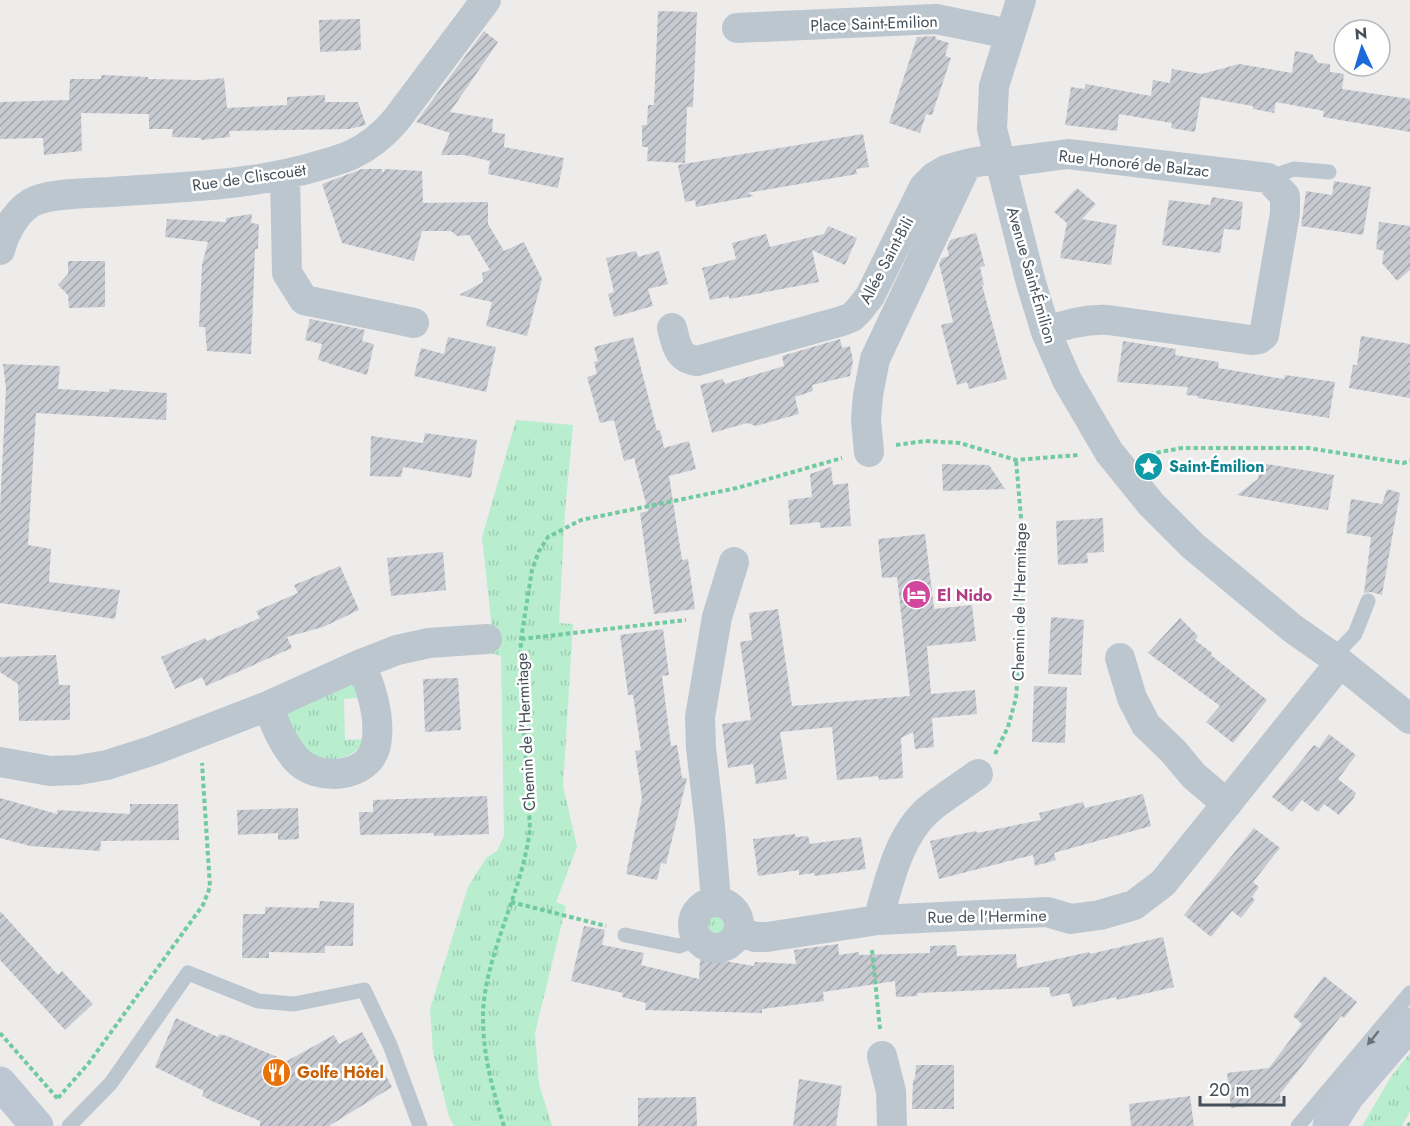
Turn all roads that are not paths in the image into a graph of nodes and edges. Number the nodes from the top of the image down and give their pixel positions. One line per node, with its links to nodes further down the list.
1 (486, 0): 8 (street, Rue de Cliscouët)
2 (1021, 0): 4 (street, Avenue Saint-Émilion)
3 (737, 28): 4 (street, Place Saint-Emilion)
4 (1010, 33): 5 (street, Avenue Saint-Émilion)
5 (999, 160): 6 (street, Allée Saint-Bili); 9 (street, Rue Honoré de Balzac); 13 (street, Avenue Saint-Émilion)
6 (968, 164): 12 (street, Allée Saint-Bili); 14 (street)
7 (1329, 172): 9 (lane, Rue Honoré de Balzac)
8 (285, 175): 10 (street, Rue de Cliscouët); 11 (street)
9 (1268, 178): 13 (street)
10 (0, 250)
11 (414, 323)
12 (672, 328)
13 (1046, 332): 19 (street, Avenue Saint-Émilion)
14 (869, 452)
15 (734, 562): 26 (street)
16 (1368, 601): 19 (lane)
17 (487, 639): 20 (street)
18 (1120, 658): 25 (street)
19 (1336, 660): 22 (street, Avenue Saint-Émilion); 25 (street, Rue de l'Hermine)
20 (361, 664): 21 (street); 21 (street)
21 (268, 706): 23 (street)
22 (1410, 719)
23 (0, 762)
24 (978, 774): 27 (street)
25 (1227, 804): 27 (street, Rue de l'Hermine)
26 (716, 902): 28 (street); 30 (street)
27 (878, 920): 28 (street, Rue de l'Hermine)
28 (738, 931): 30 (street)
29 (625, 935): 30 (lane)
30 (697, 939)
31 (1410, 993): 40 (lane, one-way to 40)
32 (1410, 1024): 34 (main road)
33 (882, 1056): 39 (street)
34 (1380, 1060): 41 (main road); 42 (main road)
35 (0, 1083): 36 (main road)
36 (37, 1126)
37 (69, 1126): 38 (lane)
38 (420, 1126)
39 (892, 1126)
40 (1298, 1126)
41 (1329, 1126)
42 (1353, 1126)

